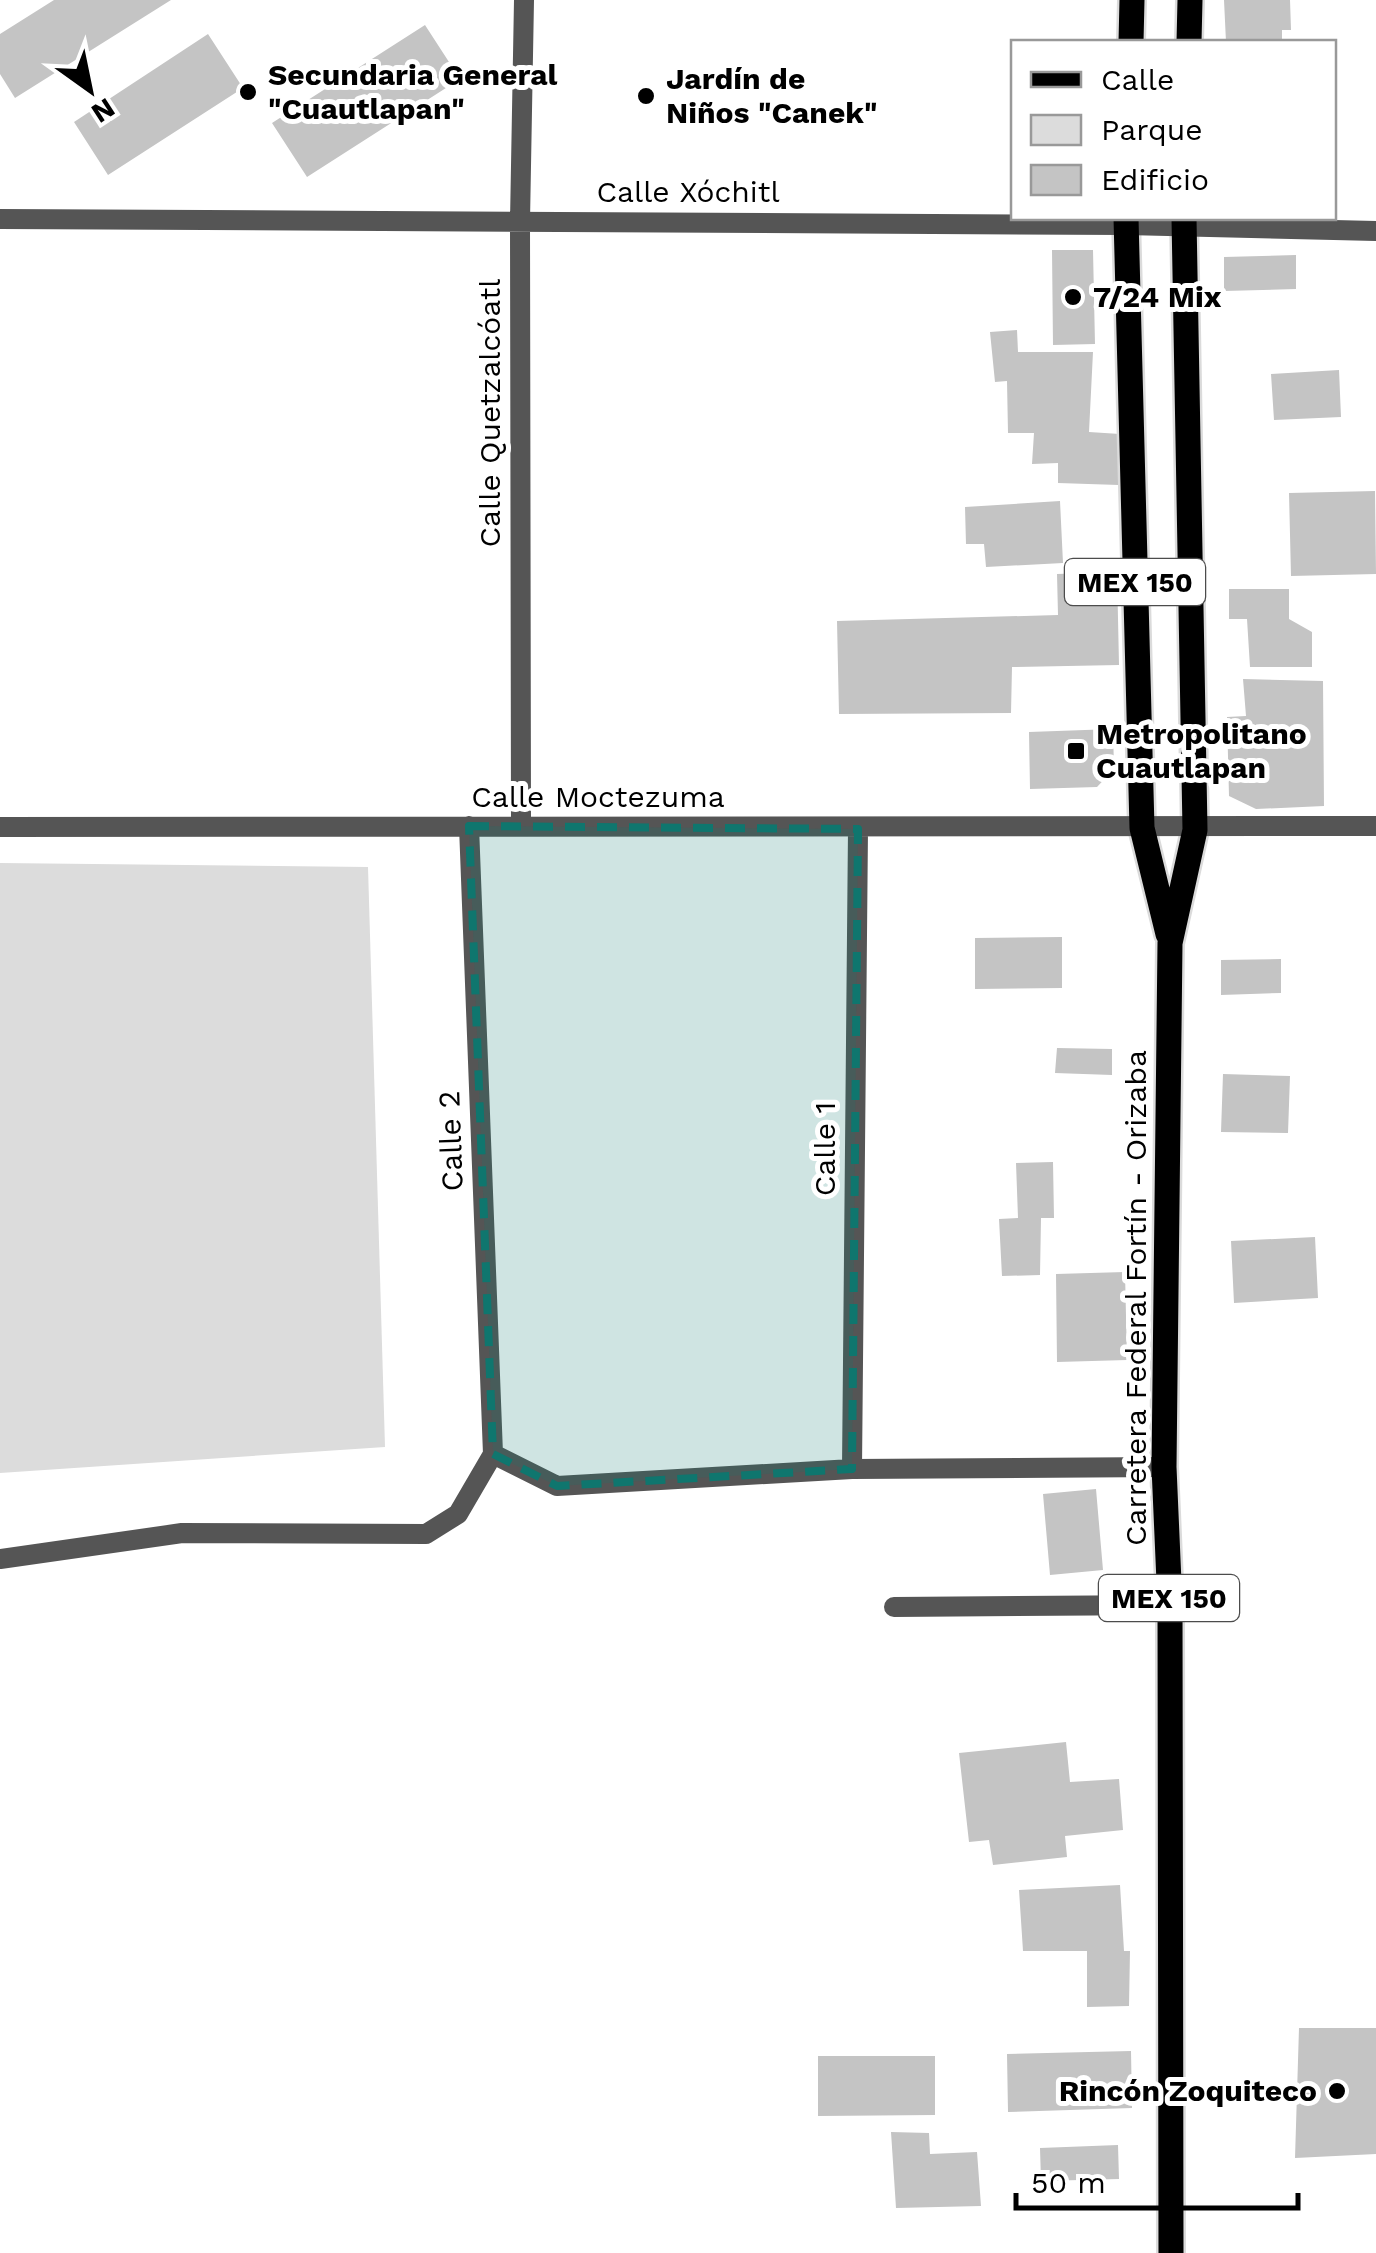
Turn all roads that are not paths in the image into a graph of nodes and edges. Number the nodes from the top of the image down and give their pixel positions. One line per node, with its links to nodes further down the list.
1 (524, 0): 7 (street, Calle Quetzalcóatl)
2 (1132, 0): 4 (main road)
3 (1190, 0): 5 (main road)
4 (1131, 40)
5 (1188, 40)
6 (0, 219): 7 (street, Calle Xóchitl)
7 (520, 220): 8 (street, Calle Xóchitl); 12 (street, Calle Quetzalcóatl)
8 (1126, 221): 9 (street, Calle Xóchitl); 15 (main road, MEX 150)
9 (1184, 222): 10 (street, Calle Xóchitl); 17 (main road, MEX 150)
10 (1376, 231)
11 (469, 826): 12 (street, Calle Moctezuma); 14 (street, Calle Moctezuma); 19 (street, Calle 2)
12 (520, 826): 16 (street, Calle Moctezuma)
13 (1376, 826): 17 (street, Calle Moctezuma)
14 (0, 827)
15 (1142, 828): 16 (street, Calle Moctezuma); 17 (street, Calle Moctezuma); 18 (main road, MEX 150)
16 (858, 829): 21 (street, Calle 1)
17 (1195, 830): 18 (main road, MEX 150)
18 (1170, 943): 20 (main road, Carretera Federal Fortín - Orizaba / MEX 150)
19 (492, 1454): 21 (street); 22 (street)
20 (1164, 1467): 21 (street); 23 (main road, Carretera Federal Fortín - Orizaba / MEX 150)
21 (852, 1469)
22 (0, 1559)
23 (1170, 1604): 24 (street); 25 (main road, Carretera Federal Fortín - Orizaba / MEX 150)
24 (894, 1607)
25 (1172, 2253)

